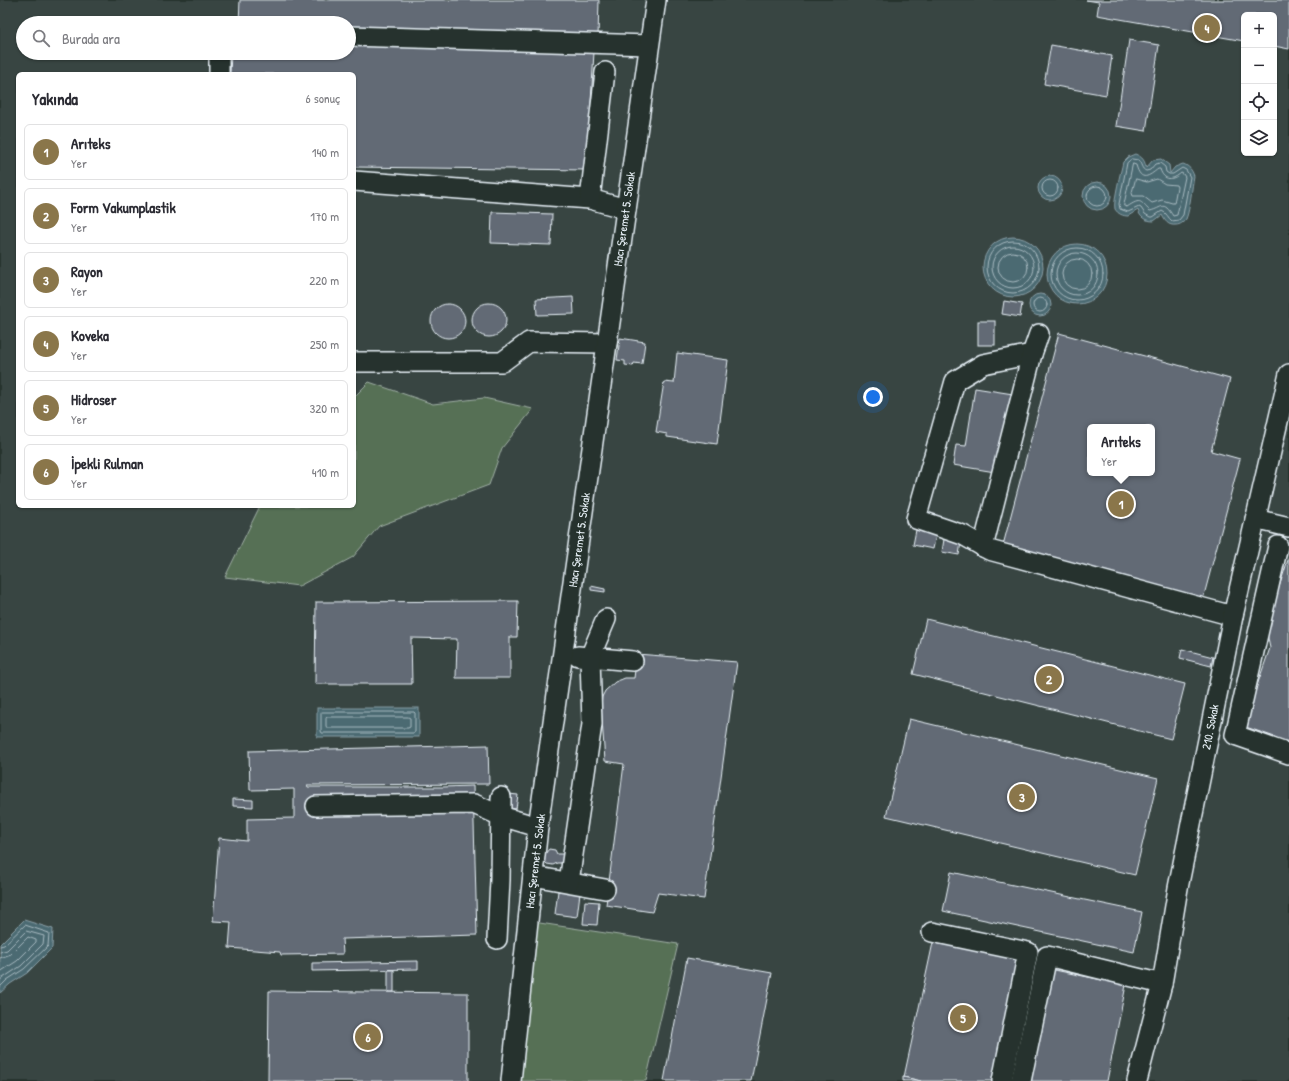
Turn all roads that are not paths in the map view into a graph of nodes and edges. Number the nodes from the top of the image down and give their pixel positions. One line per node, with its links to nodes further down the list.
1 (656, 0): 3 (street, Hacı Şeremet 5. Sokak)
2 (356, 36): 3 (street)
3 (649, 45): 9 (street, Hacı Şeremet 5. Sokak)
4 (219, 60): 5 (street)
5 (219, 72)
6 (605, 72): 8 (street)
7 (356, 181): 8 (street)
8 (590, 199): 9 (street)
9 (626, 209): 11 (street, Hacı Şeremet 5. Sokak)
10 (1039, 334): 12 (street)
11 (607, 343): 13 (street); 21 (street, Hacı Şeremet 5. Sokak)
12 (1032, 354): 18 (street); 18 (street)
13 (356, 362)
14 (1289, 374): 15 (street, 210. Sokak)
15 (1255, 519): 16 (street); 19 (street, 210. Sokak)
16 (1289, 527)
17 (1278, 546): 24 (street)
18 (983, 547): 19 (street)
19 (1233, 616): 25 (street, 210. Sokak)
20 (606, 619): 22 (street)
21 (563, 654): 22 (street); 29 (street, Hacı Şeremet 5. Sokak)
22 (590, 657): 23 (street); 31 (street)
23 (633, 661)
24 (1235, 735): 25 (street); 26 (street)
25 (1207, 743): 35 (street, 210. Sokak)
26 (1289, 754)
27 (316, 806): 28 (street)
28 (501, 806): 29 (street); 34 (street)
29 (538, 827): 30 (street, Hacı Şeremet 5. Sokak)
30 (533, 876): 31 (street); 36 (street, Hacı Şeremet 5. Sokak)
31 (569, 882): 32 (street)
32 (605, 889)
33 (932, 932): 37 (street)
34 (497, 939)
35 (1162, 984): 38 (street); 39 (street, 210. Sokak)
36 (511, 1081)
37 (1002, 1081)
38 (1021, 1081)
39 (1137, 1081)

